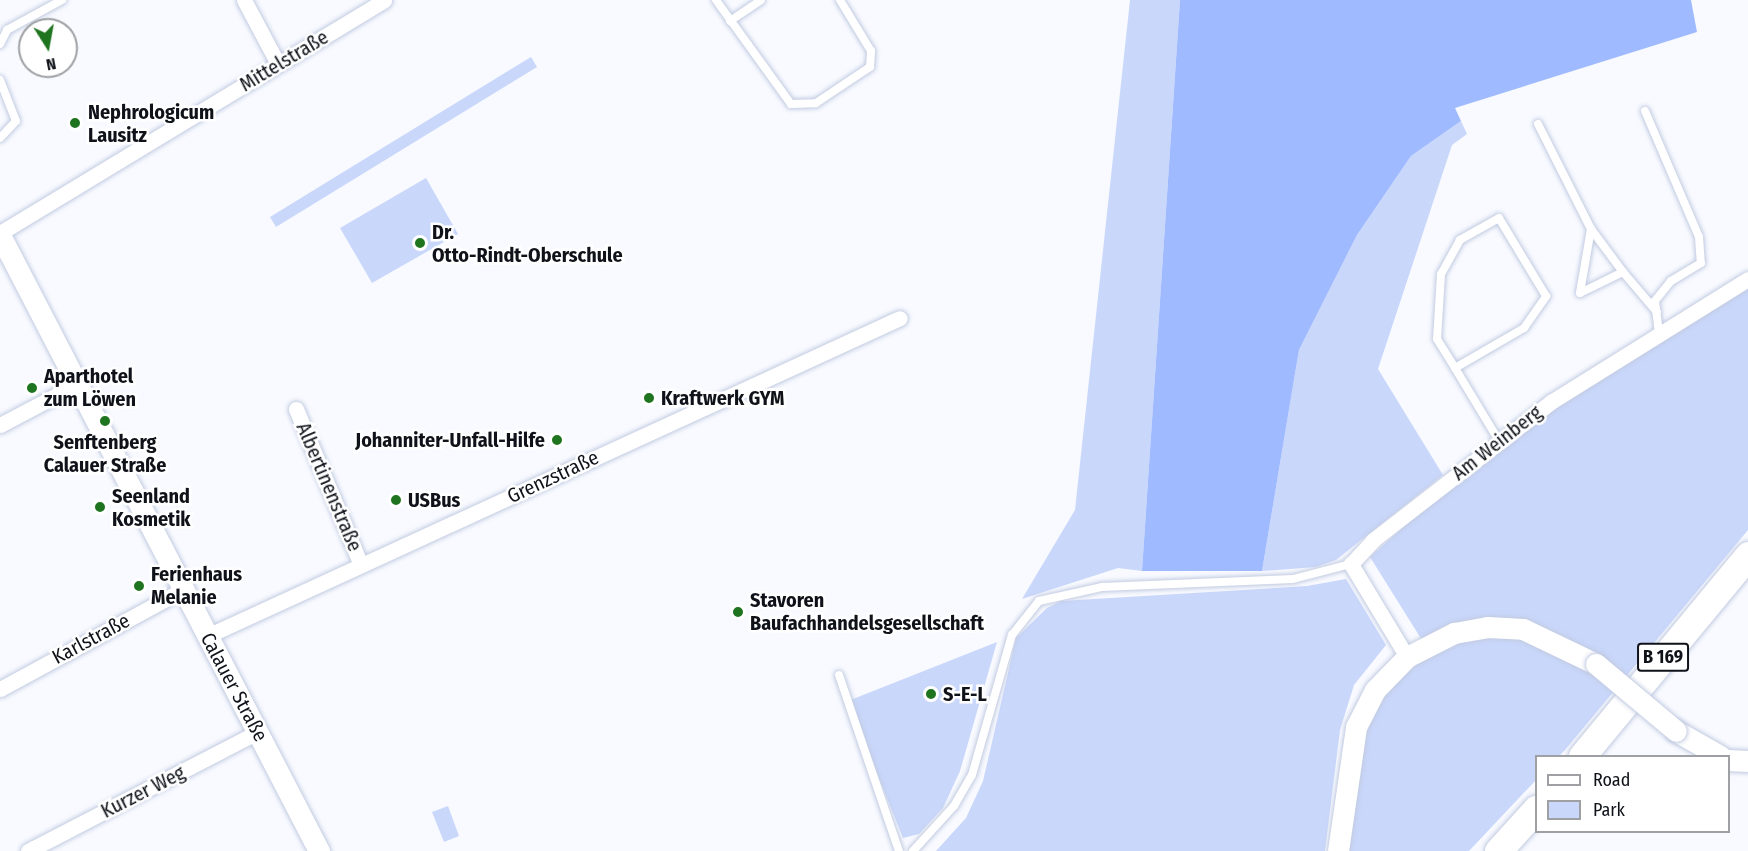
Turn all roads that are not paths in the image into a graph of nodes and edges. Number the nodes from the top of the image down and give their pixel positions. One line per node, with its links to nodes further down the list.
1 (63, 0): 8 (lane)
2 (244, 0): 9 (street)
3 (384, 0): 9 (street, Mittelstraße)
4 (716, 0): 7 (lane)
5 (761, 0): 7 (lane)
6 (840, 0): 7 (lane)
7 (730, 21)
8 (0, 44)
9 (278, 64): 15 (street, Mittelstraße)
10 (0, 80): 13 (lane)
11 (1645, 111): 18 (lane)
12 (1538, 124): 14 (lane)
13 (0, 138)
14 (1591, 229): 16 (lane); 16 (lane)
15 (0, 234): 22 (street, Calauer Straße)
16 (1623, 272): 18 (lane)
17 (1748, 279): 20 (street, Am Weinberg)
18 (1657, 312): 20 (lane)
19 (900, 318): 28 (street, Grenzstraße)
20 (1659, 334): 25 (street, Am Weinberg)
21 (1455, 368): 21 (lane); 25 (lane)
22 (75, 385): 24 (street); 29 (street, Calauer Straße)
23 (296, 409): 28 (street, Albertinenstraße)
24 (0, 425)
25 (1499, 441): 27 (street, Am Weinberg)
26 (1748, 555): 35 (highway, B 169)
27 (1351, 564): 31 (street); 43 (lane)
28 (362, 565): 30 (street, Grenzstraße)
29 (182, 590): 30 (street, Calauer Straße); 33 (street, Karlstraße)
30 (207, 636): 34 (street, Calauer Straße)
31 (1407, 657): 36 (street, bridge); 44 (street)
32 (839, 675): 42 (lane)
33 (0, 689)
34 (258, 732): 40 (street, Kurzer Weg); 41 (street, Calauer Straße)
35 (1583, 755)
36 (1718, 755)
37 (1730, 760): 38 (street)
38 (1748, 761)
39 (1535, 810): 45 (highway)
40 (28, 851)
41 (319, 851)
42 (899, 851)
43 (913, 851)
44 (1338, 851)
45 (1498, 851)

